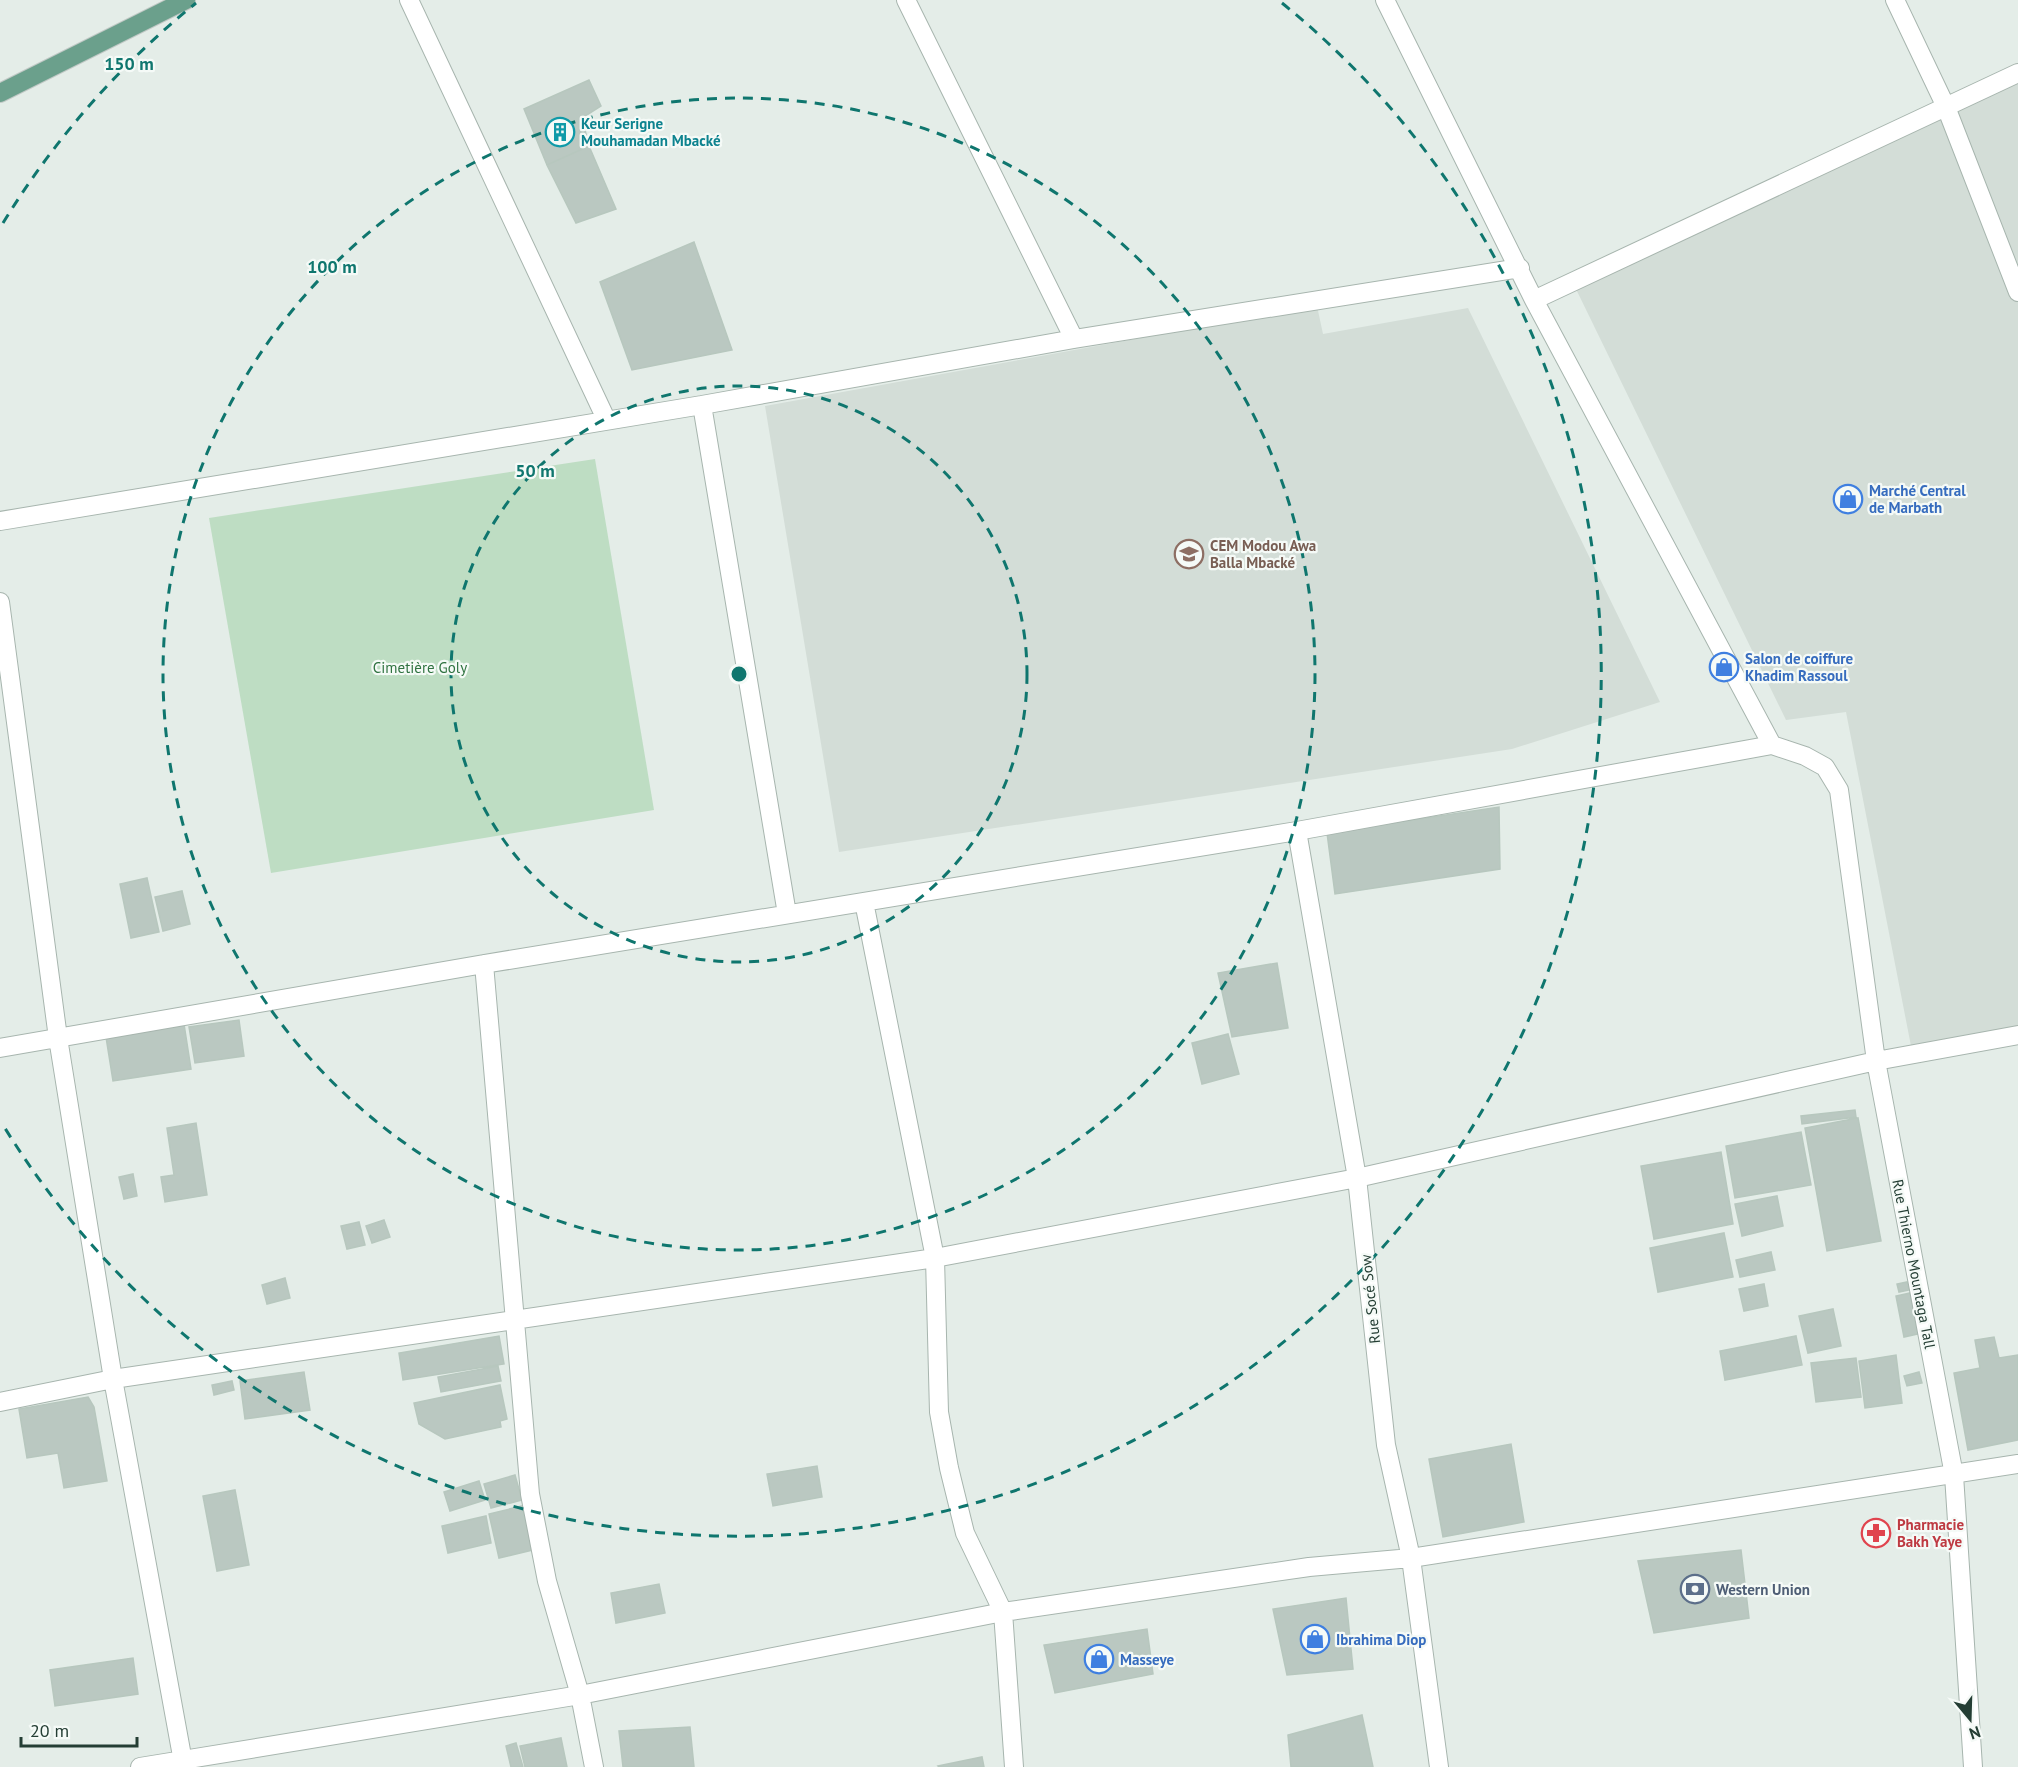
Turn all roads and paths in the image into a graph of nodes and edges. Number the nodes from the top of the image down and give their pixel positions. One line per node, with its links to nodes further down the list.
1 (186, 0): 7 (main road)
2 (409, 0): 14 (street)
3 (906, 0): 12 (street)
4 (1385, 0): 9 (street)
5 (1895, 0): 8 (street)
6 (2018, 73): 8 (street)
7 (0, 93)
8 (1946, 107): 10 (street); 11 (street)
9 (1520, 268): 11 (street); 12 (street)
10 (2018, 292)
11 (1534, 300): 17 (street)
12 (1074, 339): 13 (street)
13 (702, 405): 14 (street); 20 (street)
14 (606, 419): 15 (street)
15 (0, 521)
16 (0, 602): 23 (street)
17 (1772, 745): 18 (street); 25 (street, Rue Thierno Mountaga Tall)
18 (1297, 831): 19 (street); 26 (street, Rue Socé Sow)
19 (864, 902): 20 (street); 27 (street)
20 (787, 914): 21 (street)
21 (484, 964): 23 (street); 28 (street)
22 (2018, 1035): 25 (street)
23 (58, 1038): 24 (street); 29 (street)
24 (0, 1048)
25 (1876, 1061): 26 (street); 32 (street, Rue Thierno Mountaga Tall)
26 (1357, 1178): 27 (street); 33 (street, Rue Socé Sow)
27 (935, 1258): 28 (street); 34 (street)
28 (513, 1320): 29 (street); 35 (street)
29 (113, 1379): 30 (street); 36 (street)
30 (0, 1402)
31 (2018, 1464): 32 (street)
32 (1954, 1475): 33 (street); 41 (street, Rue Thierno Mountaga Tall)
33 (1411, 1558): 34 (street); 40 (street, Rue Socé Sow)
34 (1003, 1612): 35 (street); 39 (street)
35 (580, 1695): 36 (street); 38 (street)
36 (183, 1763): 37 (street)
37 (140, 1767)
38 (594, 1767)
39 (1014, 1767)
40 (1438, 1767)
41 (1973, 1767)

